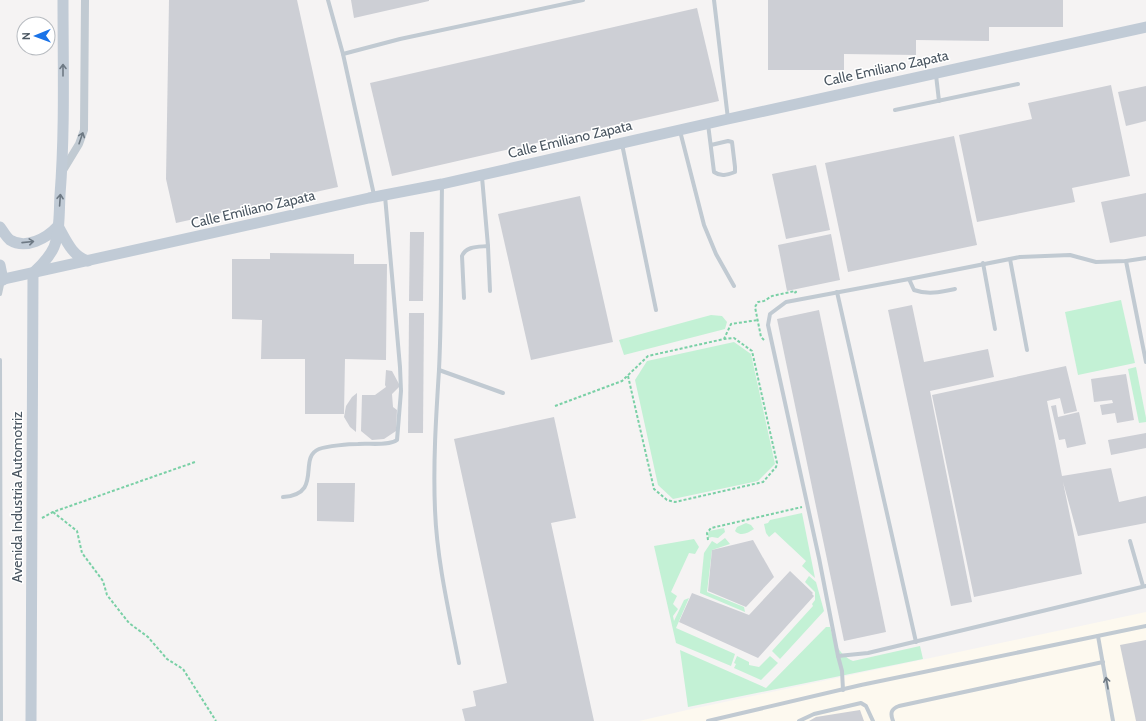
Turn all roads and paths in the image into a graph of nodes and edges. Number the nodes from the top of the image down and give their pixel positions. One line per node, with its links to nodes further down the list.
1 (63, 0): 17 (street, one-way to 1)
2 (85, 0): 17 (street, one-way to 2)
3 (328, 0): 7 (lane)
4 (583, 0): 7 (lane)
5 (714, 0): 12 (lane)
6 (1146, 27): 8 (street, Calle Emiliano Zapata)
7 (343, 54): 20 (lane)
8 (935, 73): 10 (lane); 12 (street, Calle Emiliano Zapata)
9 (1018, 84): 10 (lane)
10 (939, 101): 11 (lane)
11 (895, 110)
12 (728, 119): 13 (street, Calle Emiliano Zapata)
13 (708, 123): 14 (street, Calle Emiliano Zapata); 16 (lane)
14 (680, 130): 15 (street, Calle Emiliano Zapata); 33 (lane)
15 (622, 143): 18 (street, Calle Emiliano Zapata); 40 (lane)
16 (711, 145): 16 (lane)
17 (62, 172): 21 (street, one-way to 17)
18 (482, 174): 19 (street, Calle Emiliano Zapata); 23 (lane)
19 (442, 184): 20 (street, Calle Emiliano Zapata); 46 (lane)
20 (380, 196): 26 (street, Calle Emiliano Zapata); 51 (lane)
21 (58, 226): 22 (street, one-way to 21); 26 (street); 30 (street)
22 (0, 227)
23 (488, 246): 35 (lane); 38 (lane)
24 (1146, 258): 27 (lane)
25 (1010, 259): 27 (lane); 28 (lane); 43 (lane)
26 (88, 261): 30 (street, Calle Emiliano Zapata)
27 (1126, 261): 45 (lane)
28 (983, 263): 31 (lane); 41 (lane)
29 (0, 265): 32 (street)
30 (33, 273): 32 (street, Calle Emiliano Zapata); 54 (street, Avenida Industria Automotriz)
31 (910, 279): 34 (lane); 36 (lane)
32 (1, 280): 37 (lane)
33 (734, 286)
34 (955, 289)
35 (490, 291)
36 (837, 292): 60 (lane); 61 (lane)
37 (0, 294)
38 (464, 298)
39 (782, 298): 42 (path)
40 (656, 310)
41 (995, 329)
42 (724, 339): 47 (path); 47 (path)
43 (1027, 350)
44 (0, 360): 65 (lane)
45 (1146, 362)
46 (439, 370): 48 (lane); 63 (lane)
47 (628, 376): 49 (path)
48 (503, 393)
49 (555, 406)
50 (195, 462): 53 (path)
51 (284, 497)
52 (804, 506): 55 (path)
53 (53, 512): 54 (path); 67 (path)
54 (32, 524): 66 (street, Avenida Industria Automotriz)
55 (708, 540)
56 (1130, 541): 57 (lane)
57 (1145, 586): 60 (lane)
58 (1146, 626): 59 (lane)
59 (1098, 636): 62 (lane); 64 (lane)
60 (916, 642): 61 (lane)
61 (838, 656): 64 (lane)
62 (1103, 662): 71 (lane); 72 (lane, one-way to 62)
63 (459, 663)
64 (844, 690): 68 (lane)
65 (1, 721)
66 (31, 721)
67 (216, 721)
68 (708, 721)
69 (799, 721): 70 (lane)
70 (874, 721)
71 (893, 721)
72 (1113, 721)

